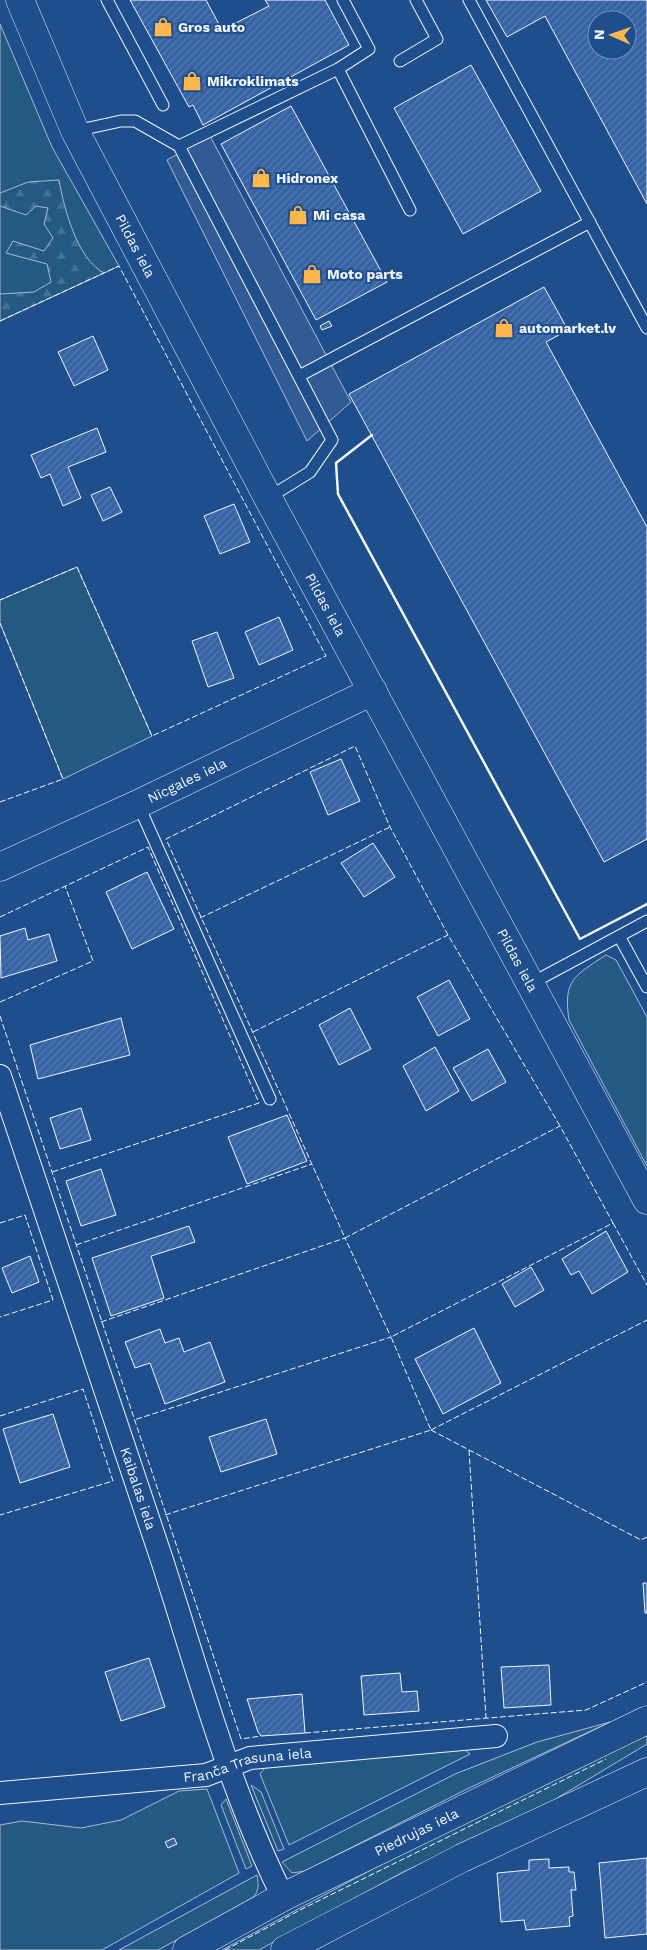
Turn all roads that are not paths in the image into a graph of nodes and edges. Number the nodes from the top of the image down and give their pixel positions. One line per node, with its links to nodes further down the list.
1 (107, 0): 8 (lane)
2 (343, 0): 7 (lane)
3 (416, 0): 6 (lane)
4 (469, 0): 12 (lane)
5 (23, 1): 9 (street, Pildas iela)
6 (400, 61)
7 (338, 69): 10 (lane); 11 (lane)
8 (163, 105)
9 (75, 131): 10 (lane); 15 (street, Pildas iela)
10 (179, 146): 14 (lane)
11 (410, 210)
12 (590, 222): 13 (lane); 14 (lane)
13 (647, 328)
14 (299, 376): 15 (lane)
15 (268, 498): 16 (street, Pildas iela)
16 (373, 691): 17 (street, Nīcgales iela); 21 (street, Pildas iela)
17 (138, 804): 18 (street, Nīcgales iela); 24 (lane)
18 (0, 867)
19 (647, 921): 20 (lane)
20 (619, 936): 21 (lane); 22 (lane)
21 (530, 984): 25 (street, Pildas iela)
22 (647, 988)
23 (0, 1076): 28 (street, Kaibalas iela)
24 (270, 1100)
25 (647, 1200)
26 (647, 1720): 31 (street, Piedrujas iela)
27 (496, 1736): 28 (street, Franča Trasuna iela)
28 (228, 1767): 30 (street, Franča Trasuna iela); 31 (street, Kaibalas iela)
29 (647, 1772): 32 (street)
30 (0, 1793)
31 (283, 1897): 33 (street, Piedrujas iela)
32 (314, 1943): 34 (street)
33 (187, 1950)
34 (285, 1950)

